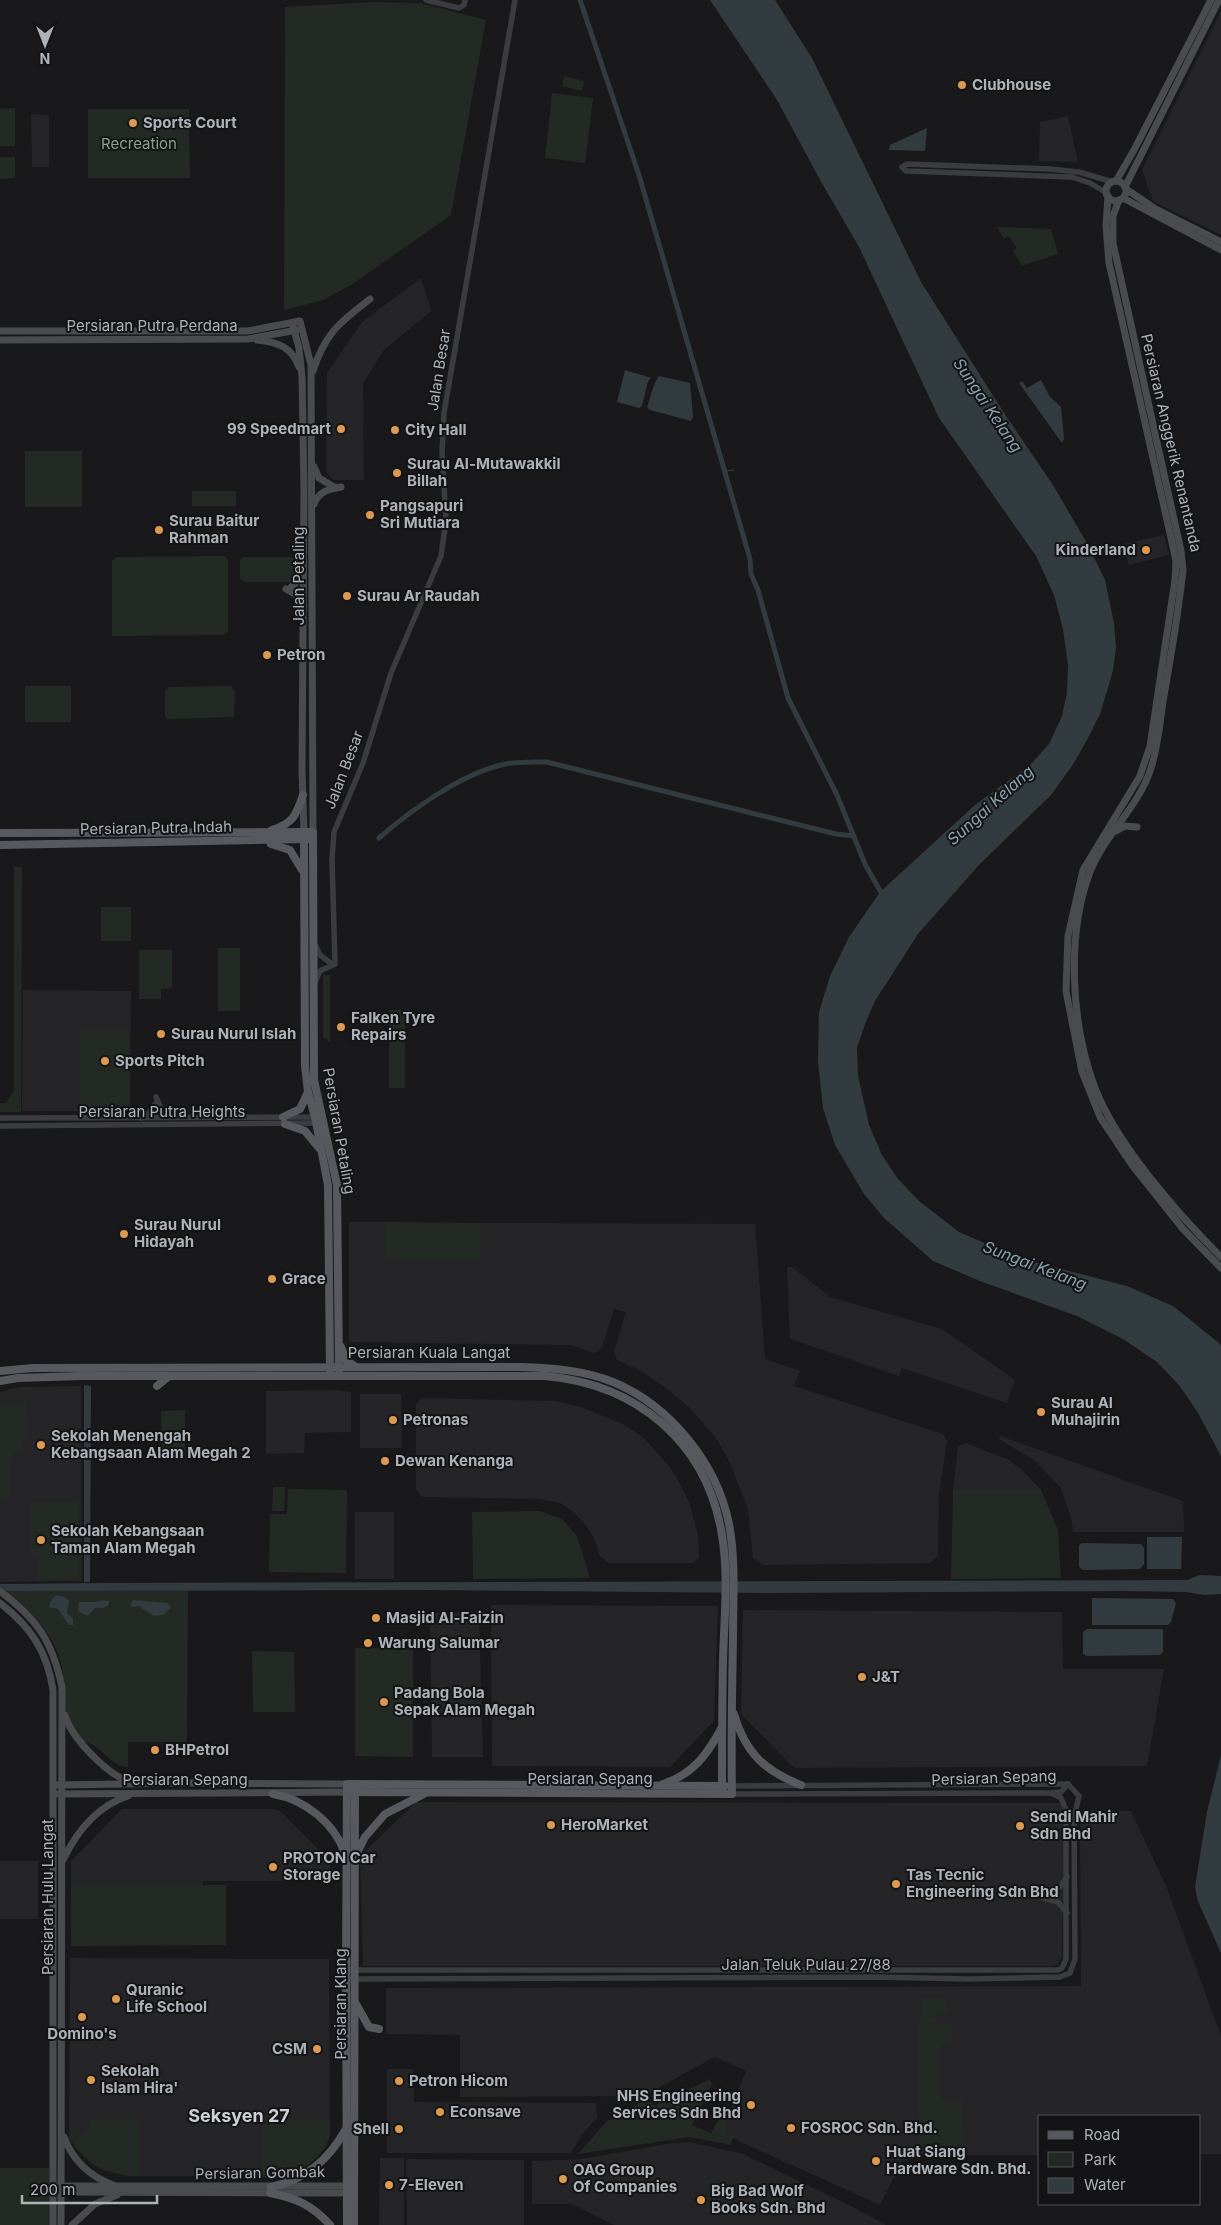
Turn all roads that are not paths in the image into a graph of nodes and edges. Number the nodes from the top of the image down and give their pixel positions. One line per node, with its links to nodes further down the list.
1 (426, 0): 2 (street)
2 (465, 0)
3 (515, 0): 41 (street, Jalan Besar)
4 (1211, 0): 6 (main road)
5 (1219, 0): 7 (main road)
6 (1114, 182): 7 (main road); 8 (main road); 8 (street)
7 (1126, 188): 9 (main road); 10 (main road)
8 (1107, 194): 9 (main road); 42 (main road, Persiaran Anggerik Renantanda)
9 (1121, 199): 11 (main road); 27 (main road, Persiaran Anggerik Renantanda)
10 (1221, 242)
11 (1221, 250)
12 (370, 298): 21 (main road)
13 (300, 321): 14 (main road, Persiaran Putra Perdana); 15 (main road, Jalan Petaling)
14 (292, 323): 16 (main road, Persiaran Putra Perdana); 17 (main road, Jalan Petaling)
15 (303, 329): 17 (main road, Persiaran Putra Perdana); 21 (main road, Jalan Petaling)
16 (0, 331)
17 (294, 331): 18 (main road, Persiaran Putra Perdana); 20 (main road, Jalan Petaling)
18 (248, 339): 19 (main road, Persiaran Putra Perdana); 20 (main road)
19 (0, 340)
20 (302, 377): 24 (main road, Jalan Petaling)
21 (312, 377): 22 (main road, Jalan Petaling)
22 (312, 462): 23 (main road, Jalan Petaling); 23 (main road)
23 (313, 507): 32 (main road, Jalan Petaling)
24 (303, 572): 25 (main road, Jalan Petaling); 25 (main road)
25 (304, 608): 26 (main road, Jalan Petaling)
26 (303, 795): 30 (main road); 34 (main road, Jalan Petaling)
27 (1130, 808): 33 (main road, Persiaran Anggerik Renantanda); 33 (main road)
28 (92, 831): 29 (main road, Persiaran Putra Indah); 30 (main road, Persiaran Putra Indah); 36 (main road)
29 (40, 832): 31 (main road, Persiaran Putra Indah); 37 (main road)
30 (263, 832): 34 (main road, Persiaran Putra Indah)
31 (0, 833)
32 (313, 835): 34 (main road, Persiaran Putra Indah); 40 (main road, Persiaran Petaling)
33 (1111, 835): 42 (main road, Persiaran Anggerik Renantanda)
34 (304, 836): 35 (main road, Persiaran Putra Indah); 39 (main road, Persiaran Petaling)
35 (263, 841): 36 (main road, Persiaran Putra Indah); 39 (main road)
36 (89, 842): 37 (main road, Persiaran Putra Indah)
37 (40, 843): 38 (main road, Persiaran Putra Indah)
38 (0, 845)
39 (304, 874): 44 (main road, Persiaran Petaling)
40 (315, 939): 41 (street); 43 (main road, Persiaran Petaling)
41 (332, 964): 43 (street)
42 (1070, 979): 52 (main road, Persiaran Anggerik Renantanda); 53 (main road, Persiaran Anggerik Renantanda)
43 (315, 984): 48 (main road, Persiaran Petaling)
44 (308, 1092): 48 (main road, Persiaran Petaling); 49 (main road)
45 (0, 1118): 47 (street, Persiaran Putra Heights)
46 (177, 1118): 47 (street, Persiaran Putra Heights); 47 (street); 49 (street, Persiaran Putra Heights)
47 (139, 1119)
48 (320, 1120): 49 (street, Persiaran Putra Heights); 51 (main road, Persiaran Petaling); 56 (main road, Persiaran Petaling)
49 (284, 1121): 50 (street, Persiaran Putra Heights); 51 (main road)
50 (0, 1126)
51 (322, 1154): 57 (main road, Persiaran Petaling)
52 (1207, 1243): 53 (main road); 54 (main road, Persiaran Anggerik Renantanda)
53 (1201, 1249): 55 (main road, Persiaran Anggerik Renantanda)
54 (1221, 1257)
55 (1221, 1268)
56 (338, 1338): 59 (main road); 63 (main road, Persiaran Petaling)
57 (329, 1348): 58 (main road); 62 (main road, Persiaran Petaling)
58 (309, 1367): 60 (main road, Persiaran Kuala Langat); 62 (main road, Persiaran Kuala Langat)
59 (356, 1368): 61 (main road, Persiaran Kuala Langat); 63 (main road, Persiaran Kuala Langat)
60 (0, 1371)
61 (479, 1371): 63 (main road, Persiaran Kuala Langat); 68 (main road, Persiaran Kuala Langat)
62 (330, 1372): 63 (main road, Persiaran Kuala Langat); 65 (main road, Persiaran Kuala Langat)
63 (339, 1372)
64 (146, 1376): 65 (main road, Persiaran Kuala Langat); 65 (main road); 66 (main road, Persiaran Kuala Langat)
65 (172, 1376)
66 (0, 1381)
67 (0, 1591): 70 (main road, Persiaran Hulu Langat)
68 (729, 1597): 71 (main road); 72 (main road)
69 (0, 1603): 76 (main road, Persiaran Hulu Langat)
70 (63, 1707): 73 (main road); 76 (main road, Persiaran Hulu Langat)
71 (732, 1708): 77 (main road); 82 (main road)
72 (722, 1728): 78 (main road); 81 (main road)
73 (137, 1784): 76 (main road, Persiaran Sepang); 79 (main road, Persiaran Sepang)
74 (1008, 1784): 75 (street, Persiaran Sepang); 77 (street, Persiaran Sepang); 84 (street)
75 (1068, 1784): 85 (street, Persiaran Sepang); 95 (street, Jalan Teluk Pulau 27/88)
76 (58, 1785): 86 (main road, Persiaran Hulu Langat)
77 (801, 1785): 82 (street, Persiaran Sepang)
78 (656, 1786): 80 (main road, Persiaran Sepang); 81 (main road, Persiaran Sepang)
79 (351, 1788): 80 (main road, Persiaran Sepang); 83 (main road, Persiaran Sepang); 88 (main road, Persiaran Sepang); 90 (main road, Persiaran Klang); 91 (main road, Persiaran Klang)
80 (473, 1788): 81 (main road, Persiaran Sepang); 83 (main road, Persiaran Sepang)
81 (722, 1790): 82 (main road, Persiaran Sepang)
82 (732, 1790): 84 (street, Persiaran Sepang)
83 (428, 1792): 90 (main road)
84 (1008, 1793): 85 (street, Persiaran Sepang)
85 (1051, 1793): 92 (street, Jalan Teluk Pulau 27/88)
86 (58, 1794): 87 (main road, Persiaran Sepang); 89 (main road, Persiaran Hulu Langat); 102 (main road, Persiaran Hulu Langat)
87 (136, 1794): 88 (main road, Persiaran Sepang); 89 (main road)
88 (273, 1794): 91 (main road)
89 (62, 1863): 100 (main road, Persiaran Hulu Langat)
90 (355, 1864): 95 (main road, Persiaran Klang)
91 (347, 1869): 94 (main road, Persiaran Klang)
92 (1067, 1876): 93 (street, Jalan Teluk Pulau 27/88); 93 (street)
93 (1068, 1914): 95 (street, Jalan Teluk Pulau 27/88)
94 (346, 1970): 95 (street, Jalan Teluk Pulau 27/88); 96 (main road, Persiaran Klang)
95 (355, 1974): 96 (street, Jalan Teluk Pulau 27/88); 97 (main road, Persiaran Klang)
96 (346, 1979): 99 (main road, Persiaran Klang)
97 (355, 2002): 98 (main road); 111 (main road, Persiaran Klang)
98 (379, 2029)
99 (347, 2127): 103 (main road, Persiaran Klang); 104 (main road)
100 (62, 2132): 101 (main road); 102 (main road, Persiaran Hulu Langat)
101 (117, 2186): 102 (main road, Persiaran Gombak); 104 (main road, Persiaran Gombak)
102 (58, 2189): 105 (main road, Persiaran Gombak); 106 (main road, Persiaran Hulu Langat); 107 (main road, Persiaran Hulu Langat)
103 (347, 2189): 104 (main road, Persiaran Gombak); 110 (main road, Persiaran Klang)
104 (271, 2190): 105 (main road, Persiaran Gombak); 109 (main road)
105 (127, 2193): 108 (main road)
106 (54, 2225)
107 (62, 2225)
108 (72, 2225)
109 (330, 2225)
110 (347, 2225)
111 (354, 2225)

